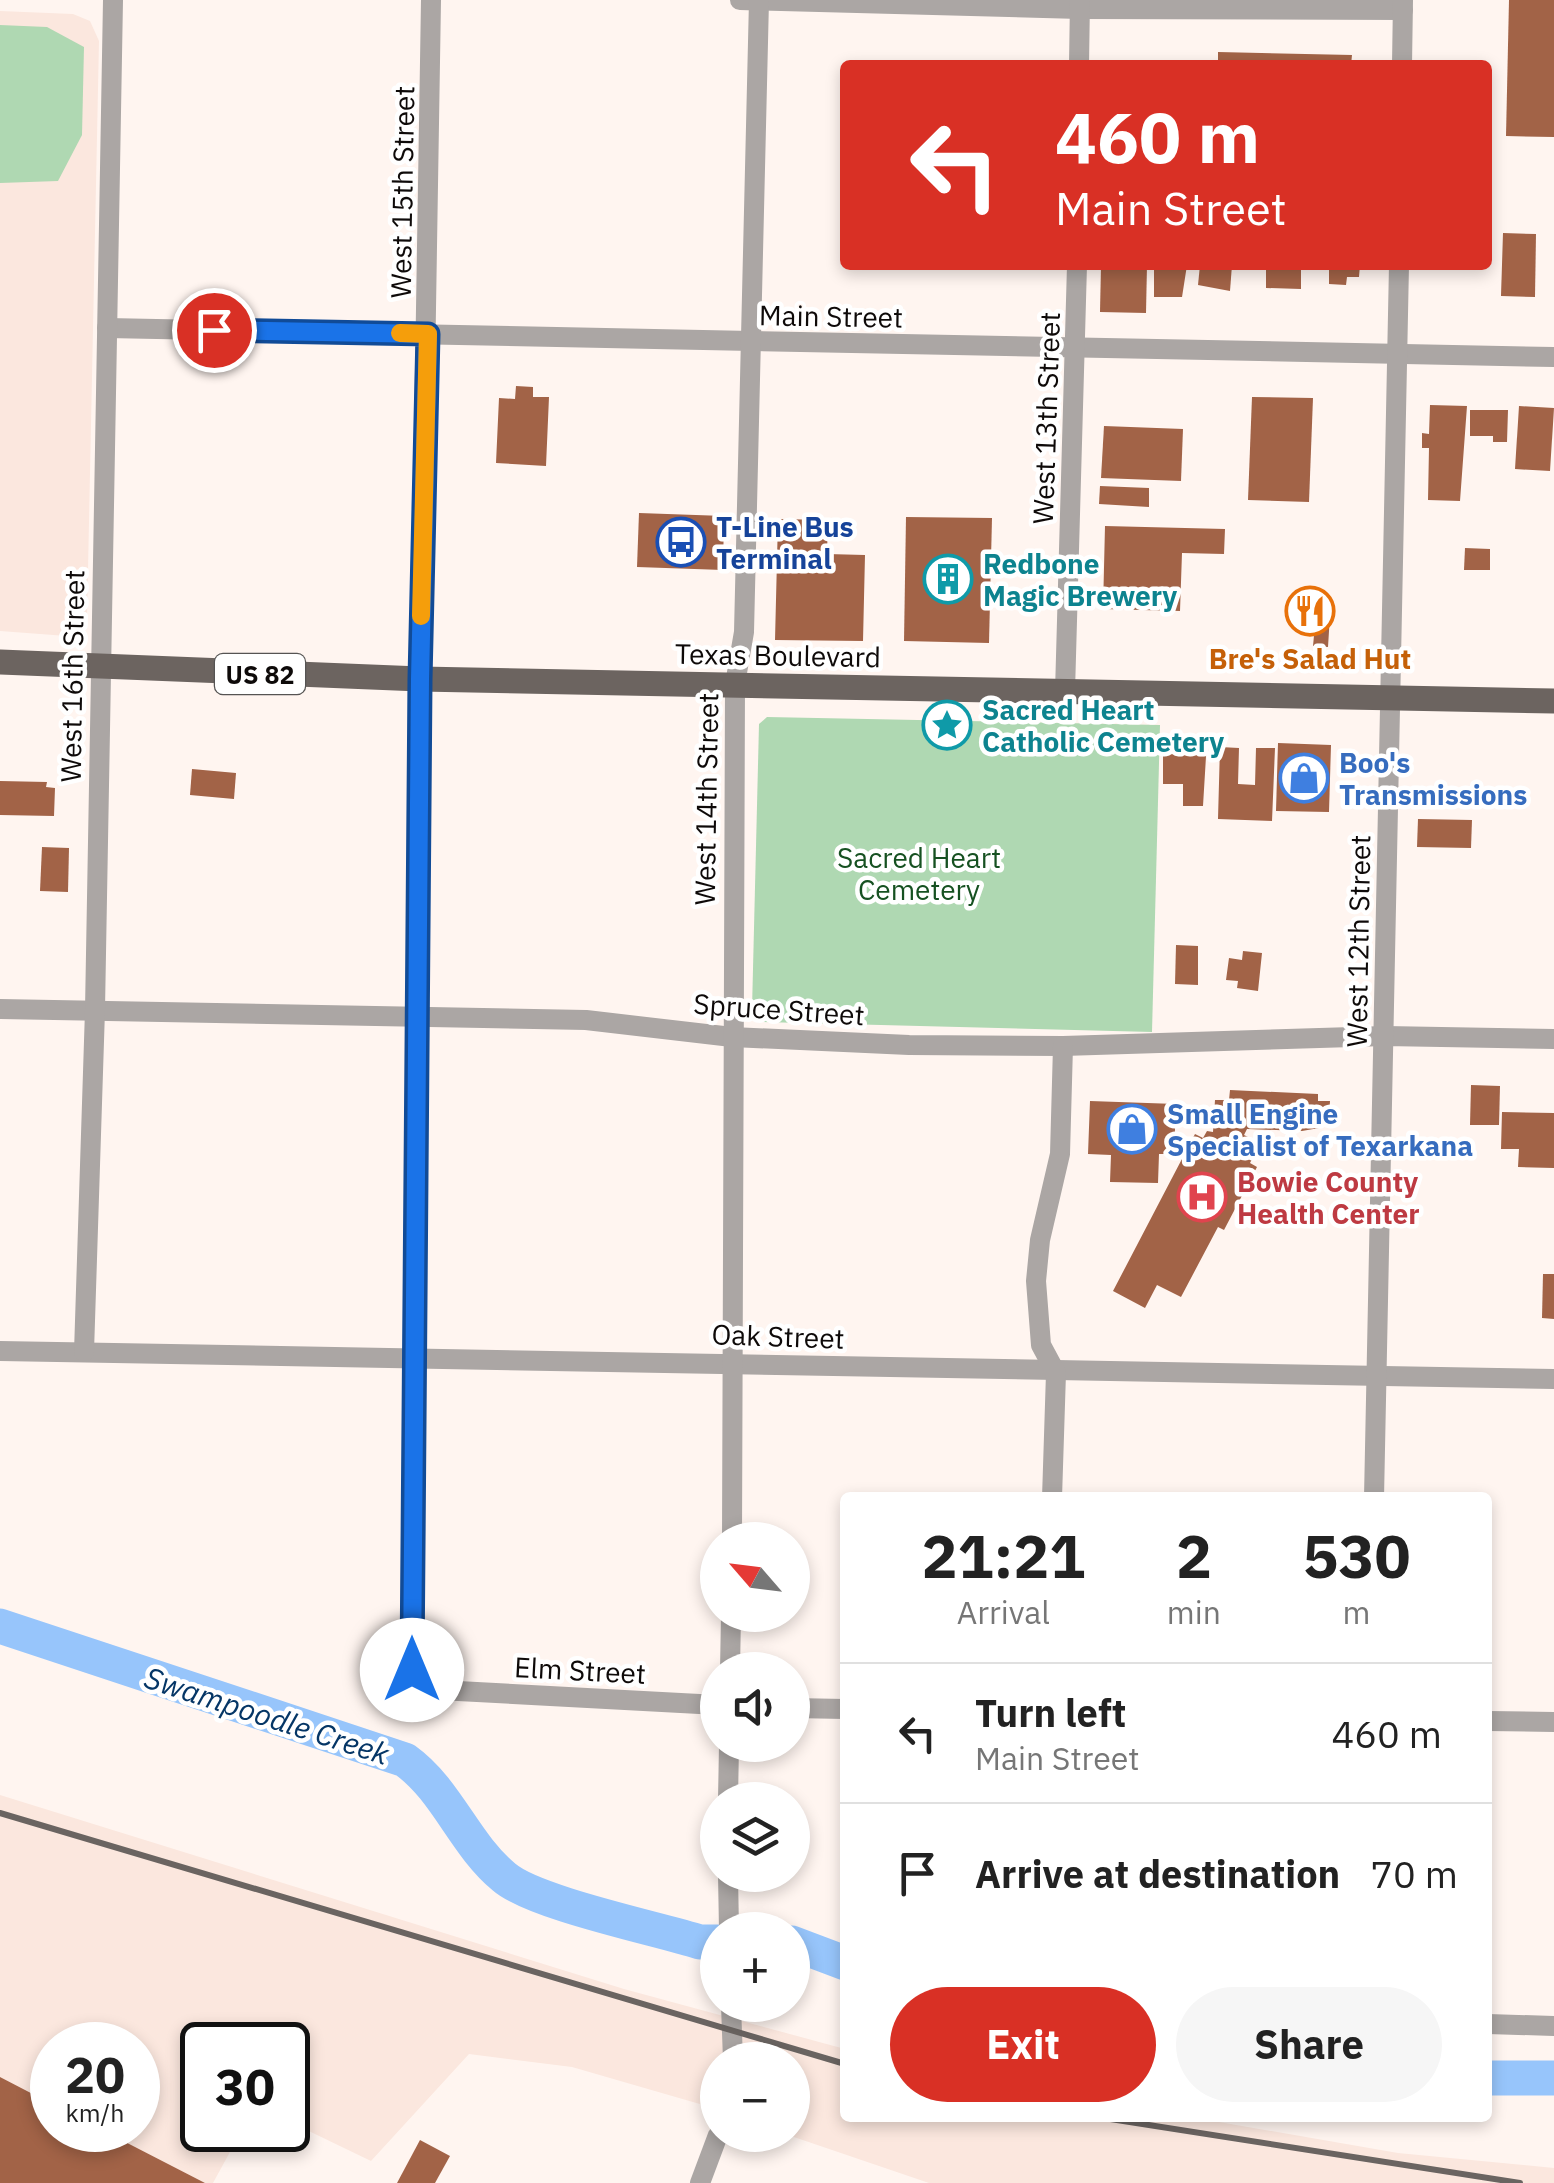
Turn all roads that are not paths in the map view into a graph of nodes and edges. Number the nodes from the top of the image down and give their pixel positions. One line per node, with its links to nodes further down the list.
1 (113, 0): 11 (street, West 16th Street)
2 (431, 0): 12 (street, West 15th Street)
3 (740, 0): 4 (street)
4 (759, 0): 5 (street); 13 (street, West 14th Street)
5 (1080, 4): 6 (street); 7 (street)
6 (1403, 5): 8 (street)
7 (1079, 60)
8 (1402, 60)
9 (1077, 270): 14 (street, West 13th Street)
10 (1399, 270): 15 (street, West 12th Street)
11 (107, 328): 12 (street, Main Street); 18 (street, West 16th Street)
12 (428, 334): 13 (street, Main Street); 19 (street, West 15th Street)
13 (750, 342): 14 (street, Main Street); 20 (street, West 14th Street)
14 (1076, 347): 15 (street, Main Street); 21 (street, West 13th Street)
15 (1398, 355): 16 (street, Main Street); 22 (street, West 12th Street)
16 (1554, 357)
17 (0, 662): 18 (main road, Texas Boulevard / US 82)
18 (100, 669): 19 (main road, Texas Boulevard / US 82); 25 (street, West 16th Street)
19 (420, 679): 20 (main road, Texas Boulevard / US 82); 26 (street, West 15th Street)
20 (734, 684): 21 (main road, Texas Boulevard / US 82); 28 (street, West 14th Street)
21 (1066, 692): 22 (main road, Texas Boulevard / US 82)
22 (1389, 698): 23 (main road, Texas Boulevard / US 82); 27 (street, West 12th Street)
23 (1554, 701)
24 (0, 1009): 25 (street, Spruce Street)
25 (95, 1010): 26 (street, Spruce Street); 32 (street, West 16th Street)
26 (417, 1016): 28 (street, Spruce Street); 33 (street, West 15th Street)
27 (1385, 1036): 29 (street, Spruce Street); 30 (street, Spruce Street); 36 (street, West 12th Street)
28 (732, 1037): 30 (street, Spruce Street); 34 (street, West 14th Street)
29 (1554, 1039)
30 (1063, 1046): 35 (street)
31 (0, 1351): 32 (street, Oak Street)
32 (84, 1352): 33 (street, Oak Street)
33 (413, 1357): 34 (street, Oak Street); 41 (street, West 15th Street)
34 (736, 1362): 35 (street, Oak Street); 40 (street, West 14th Street)
35 (1056, 1373): 36 (street, Oak Street); 38 (street)
36 (1376, 1377): 37 (street, Oak Street); 39 (street, West 12th Street)
37 (1554, 1379)
38 (1052, 1492)
39 (1374, 1492)
40 (732, 1522)
41 (439, 1690): 42 (street, Elm Street)
42 (700, 1705)
43 (810, 1708): 44 (street)
44 (840, 1709)
45 (1492, 1721): 46 (street)
46 (1554, 1722)
47 (1492, 2024): 48 (street)
48 (1554, 2026)
49 (712, 2152): 50 (street)
50 (700, 2183)

